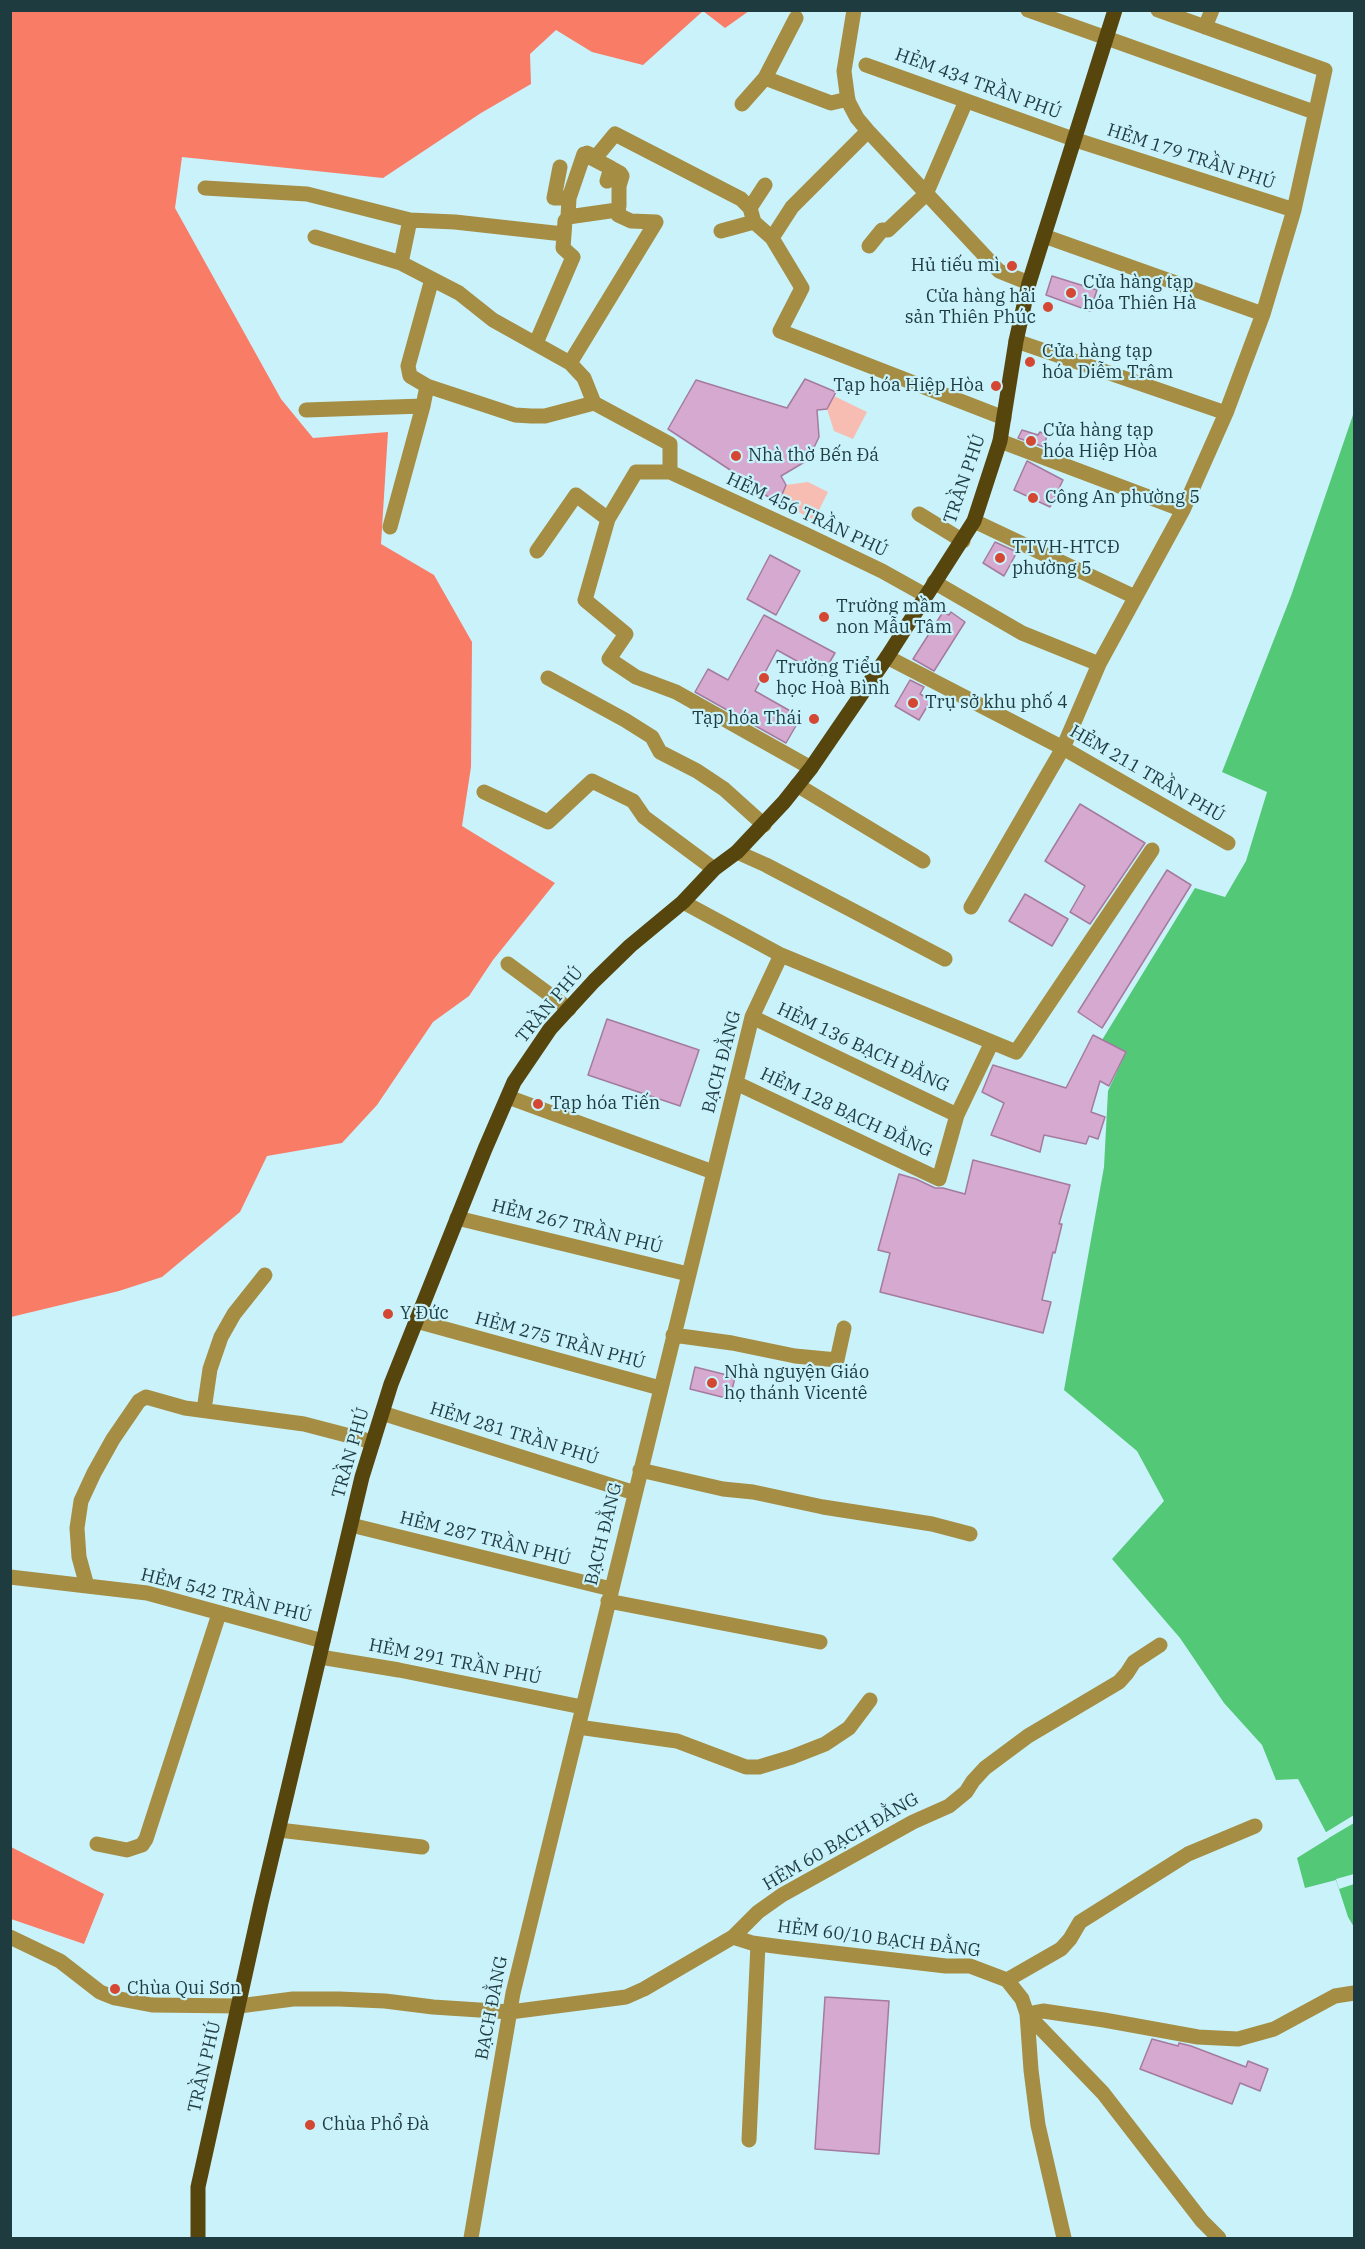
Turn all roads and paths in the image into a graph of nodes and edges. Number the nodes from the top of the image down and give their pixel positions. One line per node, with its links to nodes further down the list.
1 (854, 10): 11 (street)
2 (1028, 10): 8 (street)
3 (1115, 10): 8 (main road, TRẦN PHÚ)
4 (1158, 10): 7 (street)
5 (1212, 10): 7 (street)
6 (796, 18): 10 (street)
7 (1205, 27): 14 (street)
8 (1107, 38): 14 (street); 16 (main road, TRẦN PHÚ)
9 (866, 64): 12 (street, HẺM 434 TRẦN PHÚ)
10 (765, 78): 11 (street); 13 (street)
11 (848, 99): 15 (street)
12 (966, 101): 16 (street, HẺM 434 TRẦN PHÚ); 21 (street)
13 (742, 104)
14 (1314, 112): 24 (street)
15 (868, 131): 21 (street); 32 (street)
16 (1076, 140): 24 (street, HẺM 179 TRẦN PHÚ); 30 (main road, TRẦN PHÚ)
17 (585, 152): 25 (street)
18 (560, 166): 22 (street)
19 (765, 185): 25 (street)
20 (205, 188): 27 (street)
21 (926, 194): 33 (street); 36 (street)
22 (569, 198): 23 (street); 26 (street)
23 (617, 210): 26 (street); 40 (street)
24 (1294, 210): 37 (street)
25 (752, 215): 28 (street); 32 (street)
26 (568, 217): 29 (street)
27 (410, 220): 29 (street); 34 (street)
28 (720, 231)
29 (563, 234): 39 (street)
30 (1044, 236): 36 (main road, TRẦN PHÚ); 37 (street)
31 (315, 237): 34 (street)
32 (772, 238): 46 (street)
33 (869, 246)
34 (401, 263): 35 (street)
35 (432, 279): 39 (street); 41 (street)
36 (1029, 283): 38 (main road, TRẦN PHÚ)
37 (1263, 314): 45 (street)
38 (1016, 341): 45 (street); 46 (main road, TRẦN PHÚ)
39 (536, 343): 40 (street)
40 (570, 363): 42 (street)
41 (427, 386): 42 (street); 43 (street)
42 (594, 403): 48 (street)
43 (423, 406): 44 (street); 53 (street)
44 (306, 410)
45 (1226, 412): 49 (street)
46 (1004, 418): 47 (main road, TRẦN PHÚ)
47 (1000, 441): 49 (street); 52 (main road, TRẦN PHÚ)
48 (670, 472): 51 (street); 57 (street, HẺM 456 TRẦN PHÚ)
49 (1184, 510): 58 (street)
50 (920, 514): 54 (street)
51 (608, 519): 55 (street); 63 (street)
52 (975, 521): 54 (main road, TRẦN PHÚ); 58 (street)
53 (390, 527)
54 (963, 541): 56 (main road, TRẦN PHÚ)
55 (537, 551)
56 (934, 582): 57 (main road, TRẦN PHÚ); 60 (street)
57 (925, 595): 59 (main road, TRẦN PHÚ)
58 (1135, 597): 60 (street)
59 (887, 657): 62 (street, HẺM 211 TRẦN PHÚ); 63 (main road, TRẦN PHÚ)
60 (1099, 664): 62 (street)
61 (548, 678): 66 (street)
62 (1063, 748): 67 (street, HẺM 211 TRẦN PHÚ); 73 (street)
63 (811, 768): 64 (main road, TRẦN PHÚ)
64 (797, 785): 66 (main road, TRẦN PHÚ); 70 (street)
65 (484, 792): 71 (street)
66 (764, 825): 69 (main road, TRẦN PHÚ)
67 (1228, 843)
68 (1152, 850): 79 (street)
69 (737, 852): 71 (main road, TRẦN PHÚ); 75 (street)
70 (922, 861)
71 (714, 869): 72 (main road, TRẦN PHÚ)
72 (683, 903): 74 (street); 77 (main road, TRẦN PHÚ)
73 (971, 907)
74 (781, 955): 78 (street, BẠCH ĐẰNG); 79 (street)
75 (945, 959)
76 (508, 964): 77 (street)
77 (569, 1009): 81 (main road, TRẦN PHÚ)
78 (752, 1017): 80 (street, BẠCH ĐẰNG); 82 (street, HẺM 136 BẠCH ĐẰNG)
79 (992, 1042): 82 (street)
80 (736, 1083): 82 (street, HẺM 128 BẠCH ĐẰNG); 83 (street, BẠCH ĐẰNG)
81 (508, 1097): 83 (street); 84 (main road, TRẦN PHÚ)
82 (957, 1115)
83 (713, 1172): 85 (street, BẠCH ĐẰNG)
84 (457, 1218): 85 (street, HẺM 267 TRẦN PHÚ); 87 (main road, TRẦN PHÚ)
85 (688, 1274): 89 (street, BẠCH ĐẰNG)
86 (266, 1275): 91 (street)
87 (416, 1321): 90 (street, HẺM 275 TRẦN PHÚ); 92 (main road, TRẦN PHÚ)
88 (844, 1328): 89 (street)
89 (673, 1335): 90 (street, BẠCH ĐẰNG)
90 (660, 1388): 94 (street, BẠCH ĐẰNG)
91 (204, 1410): 93 (street); 99 (street)
92 (382, 1413): 93 (main road, TRẦN PHÚ); 95 (street, HẺM 281 TRẦN PHÚ)
93 (373, 1442): 96 (main road, TRẦN PHÚ)
94 (640, 1470): 95 (street, BẠCH ĐẰNG); 97 (street)
95 (635, 1493): 100 (street, BẠCH ĐẰNG)
96 (351, 1525): 100 (street, HẺM 287 TRẦN PHÚ); 102 (main road, TRẦN PHÚ)
97 (970, 1534)
98 (10, 1577): 99 (street, HẺM 542 TRẦN PHÚ)
99 (87, 1586): 101 (street, HẺM 542 TRẦN PHÚ)
100 (610, 1595): 103 (street, HẺM 287 TRẦN PHÚ); 107 (street, BẠCH ĐẰNG)
101 (219, 1614): 102 (street, HẺM 542 TRẦN PHÚ); 111 (street)
102 (323, 1641): 105 (main road, TRẦN PHÚ)
103 (820, 1642)
104 (1161, 1645): 114 (street, HẺM 60 BẠCH ĐẰNG)
105 (320, 1657): 107 (street, HẺM 291 TRẦN PHÚ); 110 (main road, TRẦN PHÚ)
106 (870, 1700): 108 (street)
107 (582, 1707): 108 (street, BẠCH ĐẰNG)
108 (578, 1727): 119 (street, BẠCH ĐẰNG)
109 (1256, 1826): 116 (street)
110 (279, 1830): 112 (street); 118 (main road, TRẦN PHÚ)
111 (97, 1844)
112 (422, 1847)
113 (10, 1937): 118 (street, HẺM 60 BẠCH ĐẰNG)
114 (733, 1937): 115 (street, HẺM 60/10 BẠCH ĐẰNG); 119 (street, HẺM 60 BẠCH ĐẰNG)
115 (758, 1944): 116 (street, HẺM 60/10 BẠCH ĐẰNG); 121 (street)
116 (1007, 1980): 120 (street)
117 (1354, 1993): 120 (street)
118 (239, 2006): 119 (street, HẺM 60 BẠCH ĐẰNG); 122 (main road, TRẦN PHÚ)
119 (510, 2012): 123 (street, BẠCH ĐẰNG)
120 (1027, 2014): 124 (street); 125 (street)
121 (749, 2140)
122 (198, 2238)
123 (471, 2238)
124 (1064, 2238)
125 (1219, 2238)

